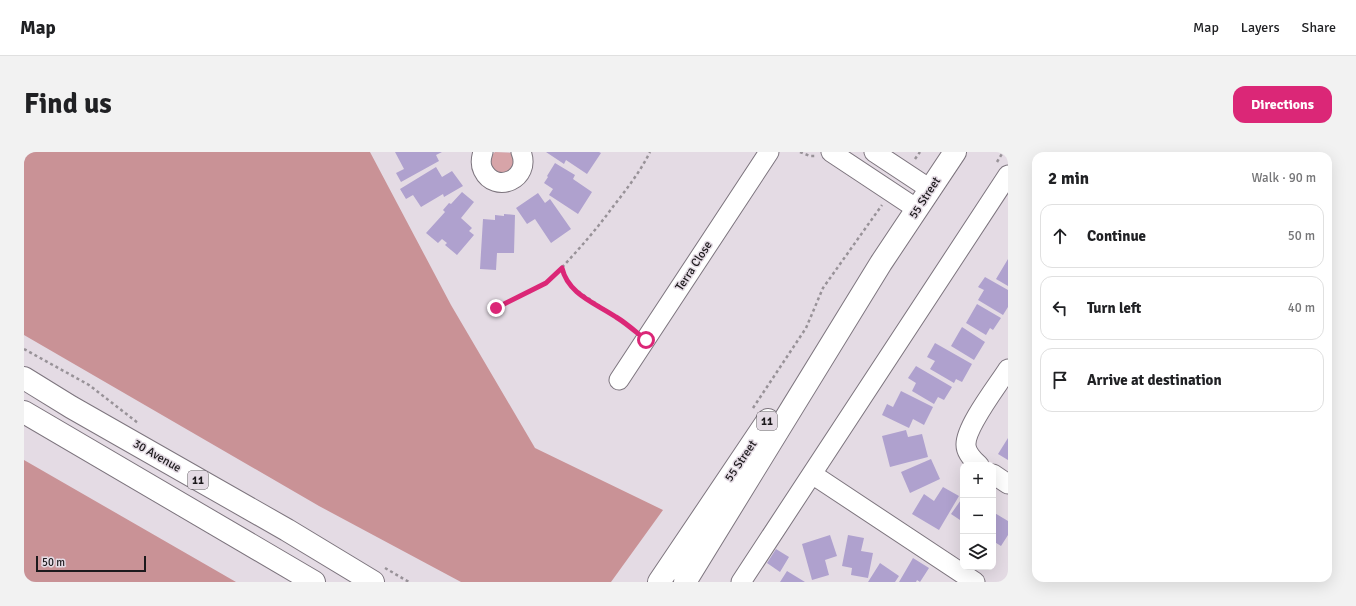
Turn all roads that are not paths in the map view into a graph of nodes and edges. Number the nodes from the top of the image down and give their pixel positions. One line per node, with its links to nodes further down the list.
1 (483, 152): 2 (street)
2 (521, 152)
3 (769, 152): 13 (street, Terra Close)
4 (831, 152): 9 (street)
5 (874, 152): 8 (street)
6 (955, 152): 8 (main road, 55 Street / 11)
7 (1008, 175): 16 (street)
8 (930, 189): 9 (main road, 55 Street / 11)
9 (917, 209): 10 (main road, 55 Street / 11)
10 (881, 264): 21 (main road, 55 Street / 11); 22 (main road, 55 Street / 11)
11 (1008, 370): 15 (street)
12 (24, 378): 19 (main road, 30 Avenue / 11)
13 (619, 380)
14 (24, 412): 20 (main road, 11)
15 (975, 462)
16 (812, 474): 23 (street); 24 (street)
17 (996, 476): 18 (street)
18 (1008, 484)
19 (378, 574)
20 (314, 582)
21 (659, 582)
22 (685, 582)
23 (741, 582)
24 (975, 582)

